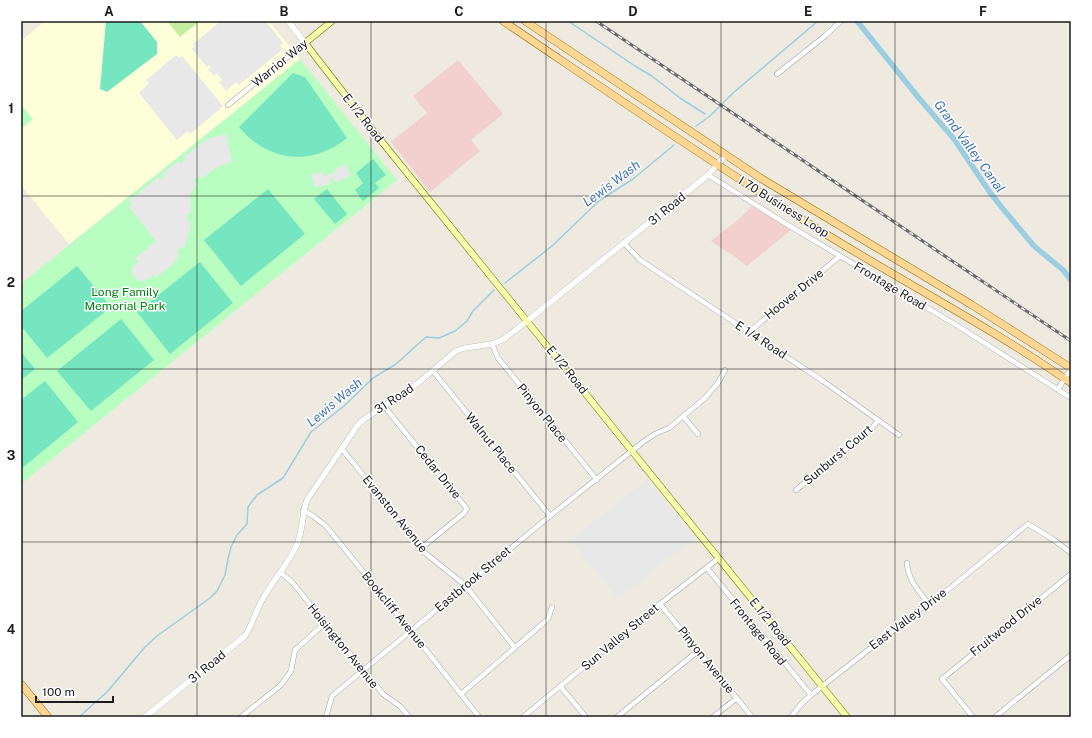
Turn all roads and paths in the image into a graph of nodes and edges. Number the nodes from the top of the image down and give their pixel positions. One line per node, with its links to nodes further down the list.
1 (288, 21): 6 (street, E 1/2 Road)
2 (332, 21): 6 (main road, Warrior Way)
3 (502, 21): 10 (main road, I 70 Business Loop)
4 (526, 21): 9 (main road, I 70 Business Loop)
5 (841, 21): 7 (street)
6 (305, 42): 8 (street, Warrior Way); 14 (main road, E 1/2 Road)
7 (777, 74)
8 (228, 105)
9 (726, 156): 10 (street, 31 Road); 17 (main road, I 70 Business Loop)
10 (717, 165): 11 (street, 31 Road); 20 (main road, I 70 Business Loop)
11 (708, 175): 12 (street, 31 Road); 13 (street, Frontage Road)
12 (624, 243): 14 (street, 31 Road); 15 (street, E 1/4 Road)
13 (840, 256): 15 (street, Hoover Drive); 21 (street, Frontage Road)
14 (527, 321): 16 (street, 31 Road); 29 (main road, E 1/2 Road)
15 (749, 332): 25 (street, E 1/4 Road)
16 (492, 344): 19 (street, 31 Road); 30 (street, Pinyon Place)
17 (1071, 368): 20 (street)
18 (725, 370): 24 (street, Eastbrook Street)
19 (432, 371): 23 (street, 31 Road); 33 (street, Walnut Place)
20 (1068, 381): 21 (street)
21 (1058, 389): 22 (street, Frontage Road)
22 (1071, 398)
23 (384, 406): 28 (street, 31 Road); 34 (street, Cedar Drive)
24 (684, 416): 26 (street); 29 (street, Eastbrook Street)
25 (878, 420): 27 (street, E 1/4 Road); 31 (street, Sunburst Court)
26 (698, 434)
27 (899, 435)
28 (342, 449): 32 (street, 31 Road); 34 (street, Evanston Avenue)
29 (632, 451): 30 (street, Eastbrook Street); 36 (main road, E 1/2 Road)
30 (597, 480): 33 (street, Eastbrook Street)
31 (796, 490)
32 (303, 510): 39 (street, 31 Road); 46 (street, Bookcliff Avenue)
33 (550, 516): 41 (street, Eastbrook Street)
34 (420, 548): 41 (street, Evanston Avenue)
35 (1071, 553): 42 (street, East Valley Drive)
36 (719, 558): 38 (street, Sun Valley Street); 53 (main road, E 1/2 Road)
37 (907, 563): 42 (street)
38 (706, 568): 43 (street, Sun Valley Street); 55 (street, Frontage Road)
39 (280, 572): 45 (street, Hoisington Avenue); 58 (street, 31 Road)
40 (1071, 574): 70 (street, Fruitwood Drive)
41 (465, 586): 46 (street, Eastbrook Street); 47 (street, Evanston Avenue)
42 (928, 603): 53 (street, East Valley Drive)
43 (660, 604): 48 (street, Pinyon Avenue); 52 (street, Sun Valley Street)
44 (552, 607): 47 (street)
45 (325, 623): 50 (street, Hoisington Avenue); 59 (street)
46 (411, 630): 50 (street, Eastbrook Street); 54 (street, Bookcliff Avenue)
47 (515, 648): 54 (street)
48 (698, 651): 56 (street, Pinyon Avenue); 65 (street)
49 (1071, 655): 71 (street)
50 (364, 670): 60 (street, Eastbrook Street); 61 (street, Hoisington Avenue)
51 (21, 684): 57 (main road)
52 (560, 686): 63 (street, Sun Valley Street); 64 (street)
53 (822, 686): 55 (street, East Valley Drive); 69 (main road, E 1/2 Road)
54 (461, 694): 62 (street, Bookcliff Avenue)
55 (811, 695): 68 (street, East Valley Drive)
56 (737, 698): 66 (street); 67 (street, Pinyon Avenue)
57 (48, 717)
58 (145, 717)
59 (241, 717)
60 (326, 717)
61 (409, 717)
62 (480, 717)
63 (523, 717)
64 (586, 717)
65 (617, 717)
66 (713, 717)
67 (752, 717)
68 (791, 717)
69 (847, 717)
70 (973, 717)
71 (995, 717)

